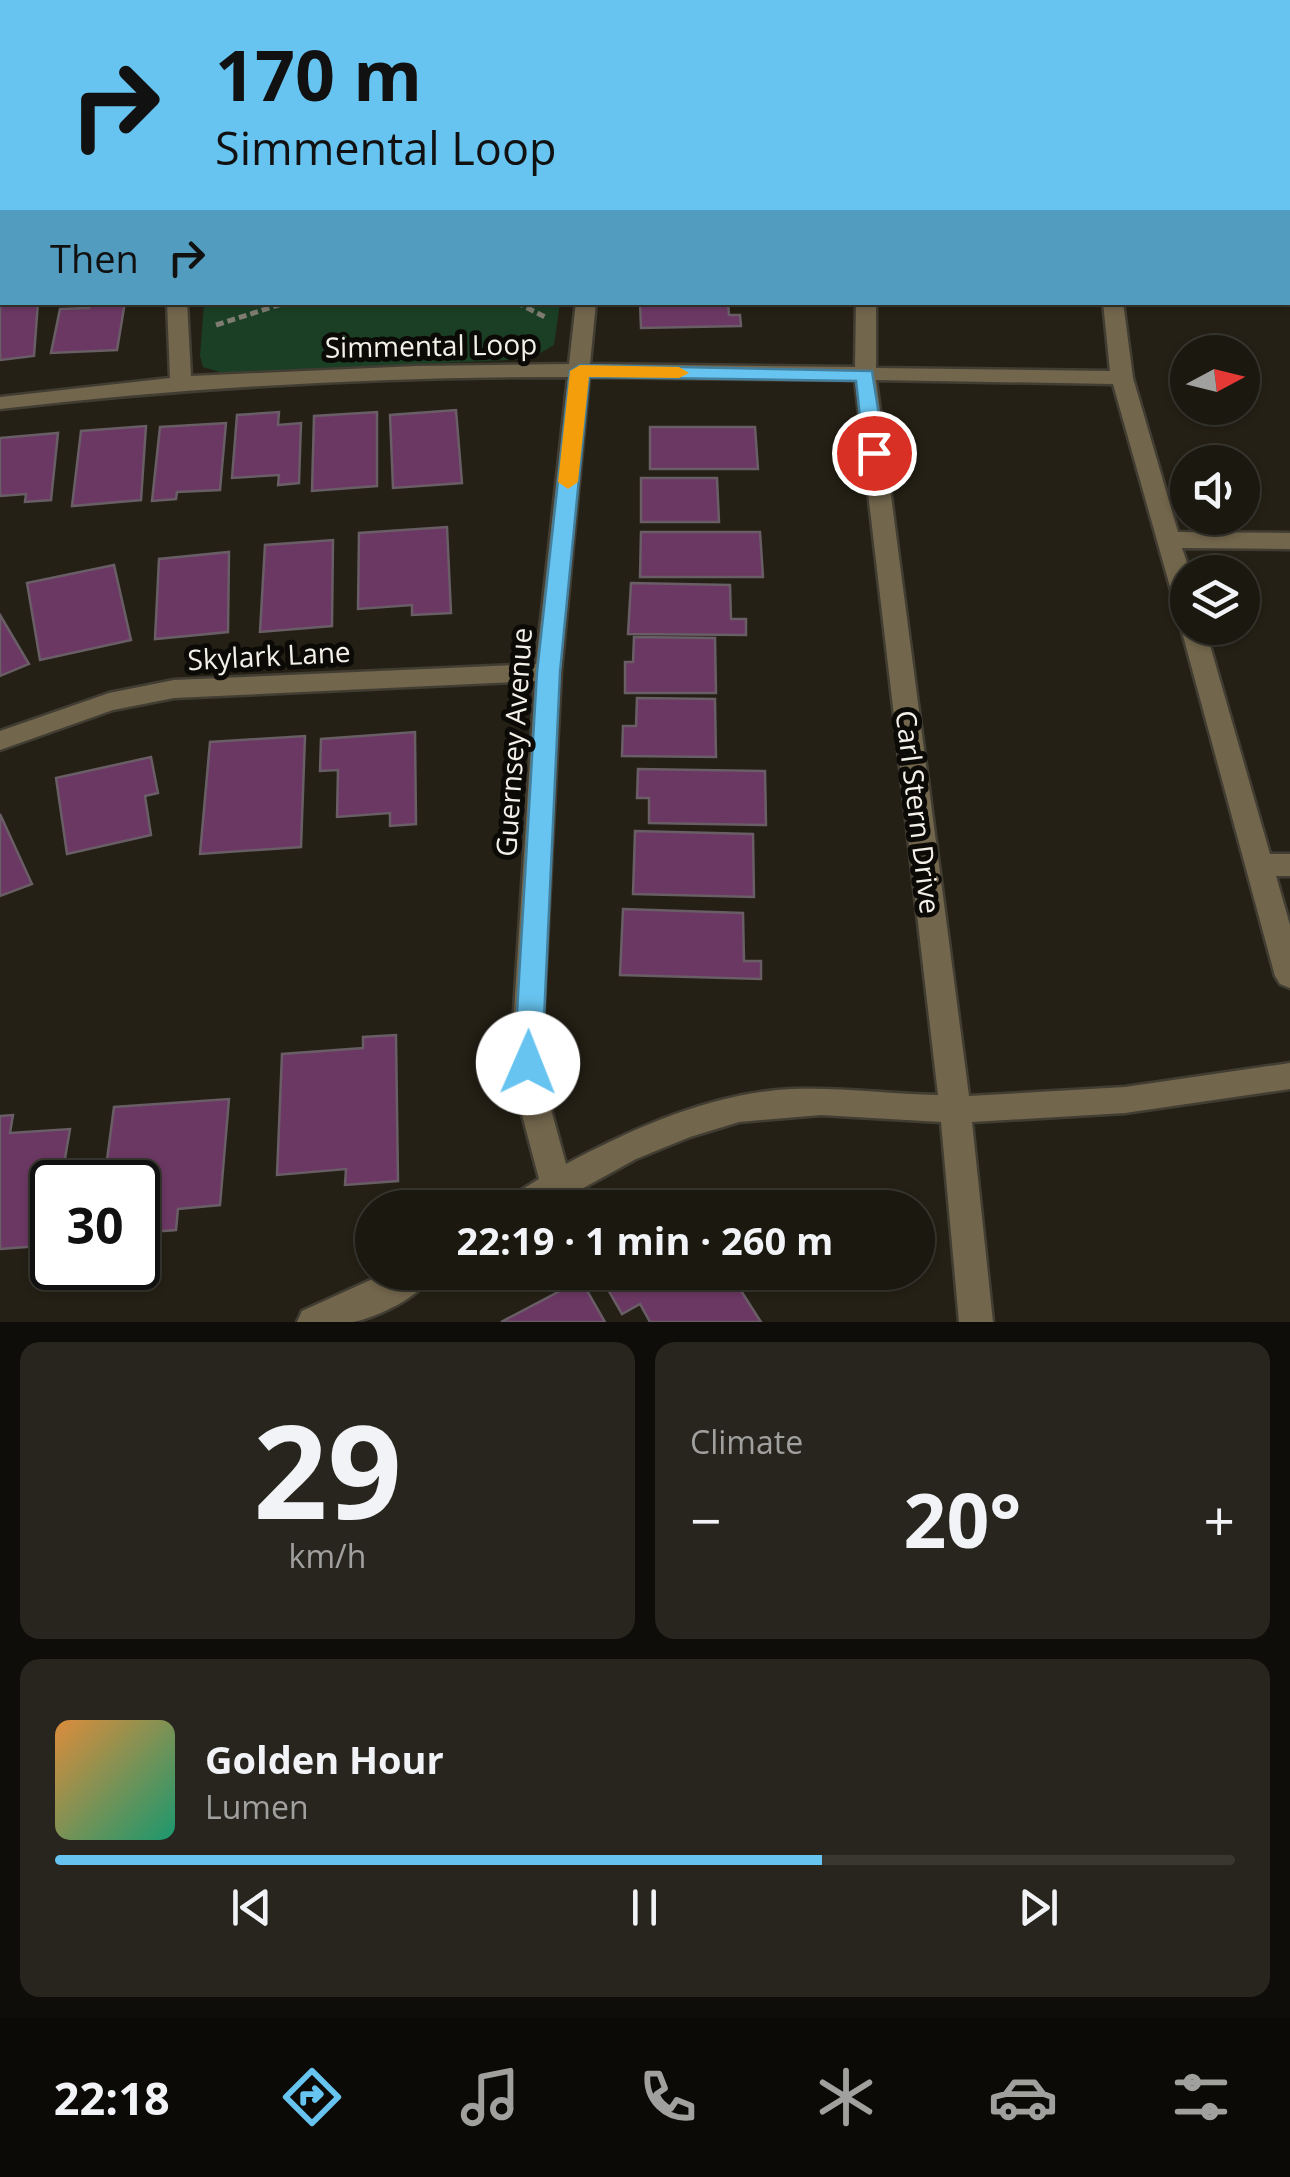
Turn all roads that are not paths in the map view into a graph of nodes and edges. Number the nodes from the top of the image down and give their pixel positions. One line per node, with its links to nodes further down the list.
1 (176, 305): 8 (street)
2 (586, 305): 5 (street, Guernsey Avenue)
3 (866, 305): 6 (street, Carl Stern Drive)
4 (1113, 305): 7 (street)
5 (580, 371): 6 (street, Simmental Loop); 8 (street, Simmental Loop); 14 (street, Guernsey Avenue)
6 (865, 376): 7 (street, Simmental Loop); 20 (street, Carl Stern Drive)
7 (1122, 378): 10 (street)
8 (181, 384): 9 (street, Simmental Loop)
9 (0, 403)
10 (1168, 540): 11 (street); 12 (street)
11 (1290, 541)
12 (1172, 555)
13 (1198, 645): 16 (street)
14 (548, 672): 15 (street, Skylark Lane); 21 (street, Guernsey Avenue)
15 (0, 741)
16 (1260, 865): 17 (street); 18 (street)
17 (1290, 865)
18 (1290, 976)
19 (1290, 1076): 20 (street)
20 (956, 1109): 21 (street); 25 (street, Carl Stern Drive)
21 (556, 1184): 22 (street)
22 (546, 1190)
23 (390, 1290): 24 (street)
24 (314, 1322)
25 (976, 1322)

